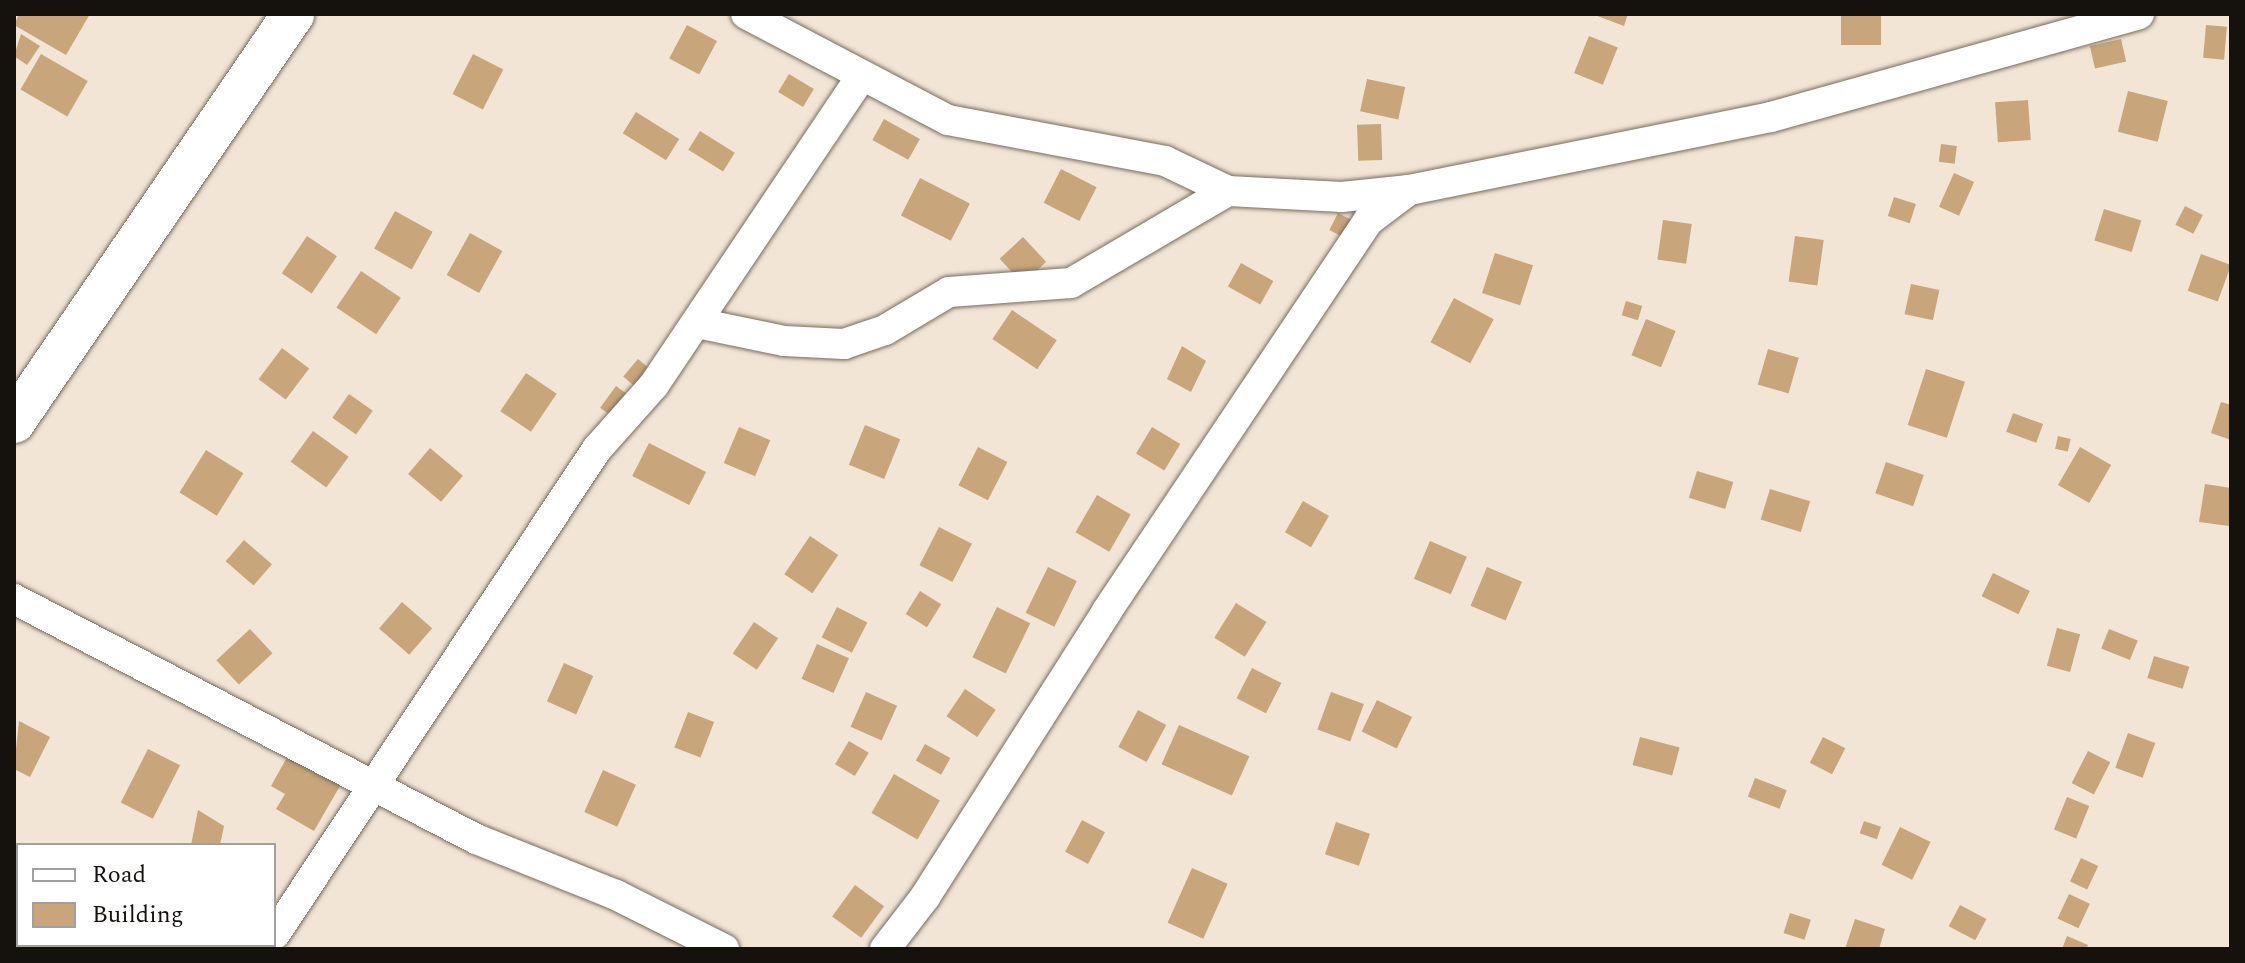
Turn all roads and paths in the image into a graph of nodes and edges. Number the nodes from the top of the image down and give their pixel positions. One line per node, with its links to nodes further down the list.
1 (293, 14): 8 (main road)
2 (746, 14): 4 (street)
3 (2139, 14): 5 (street)
4 (860, 78): 6 (street); 7 (street)
5 (1409, 190): 6 (street); 13 (street)
6 (1228, 191): 7 (street)
7 (697, 323): 10 (street)
8 (14, 422)
9 (14, 599): 10 (street)
10 (373, 787): 11 (street); 12 (street)
11 (276, 932)
12 (724, 949)
13 (885, 949)

